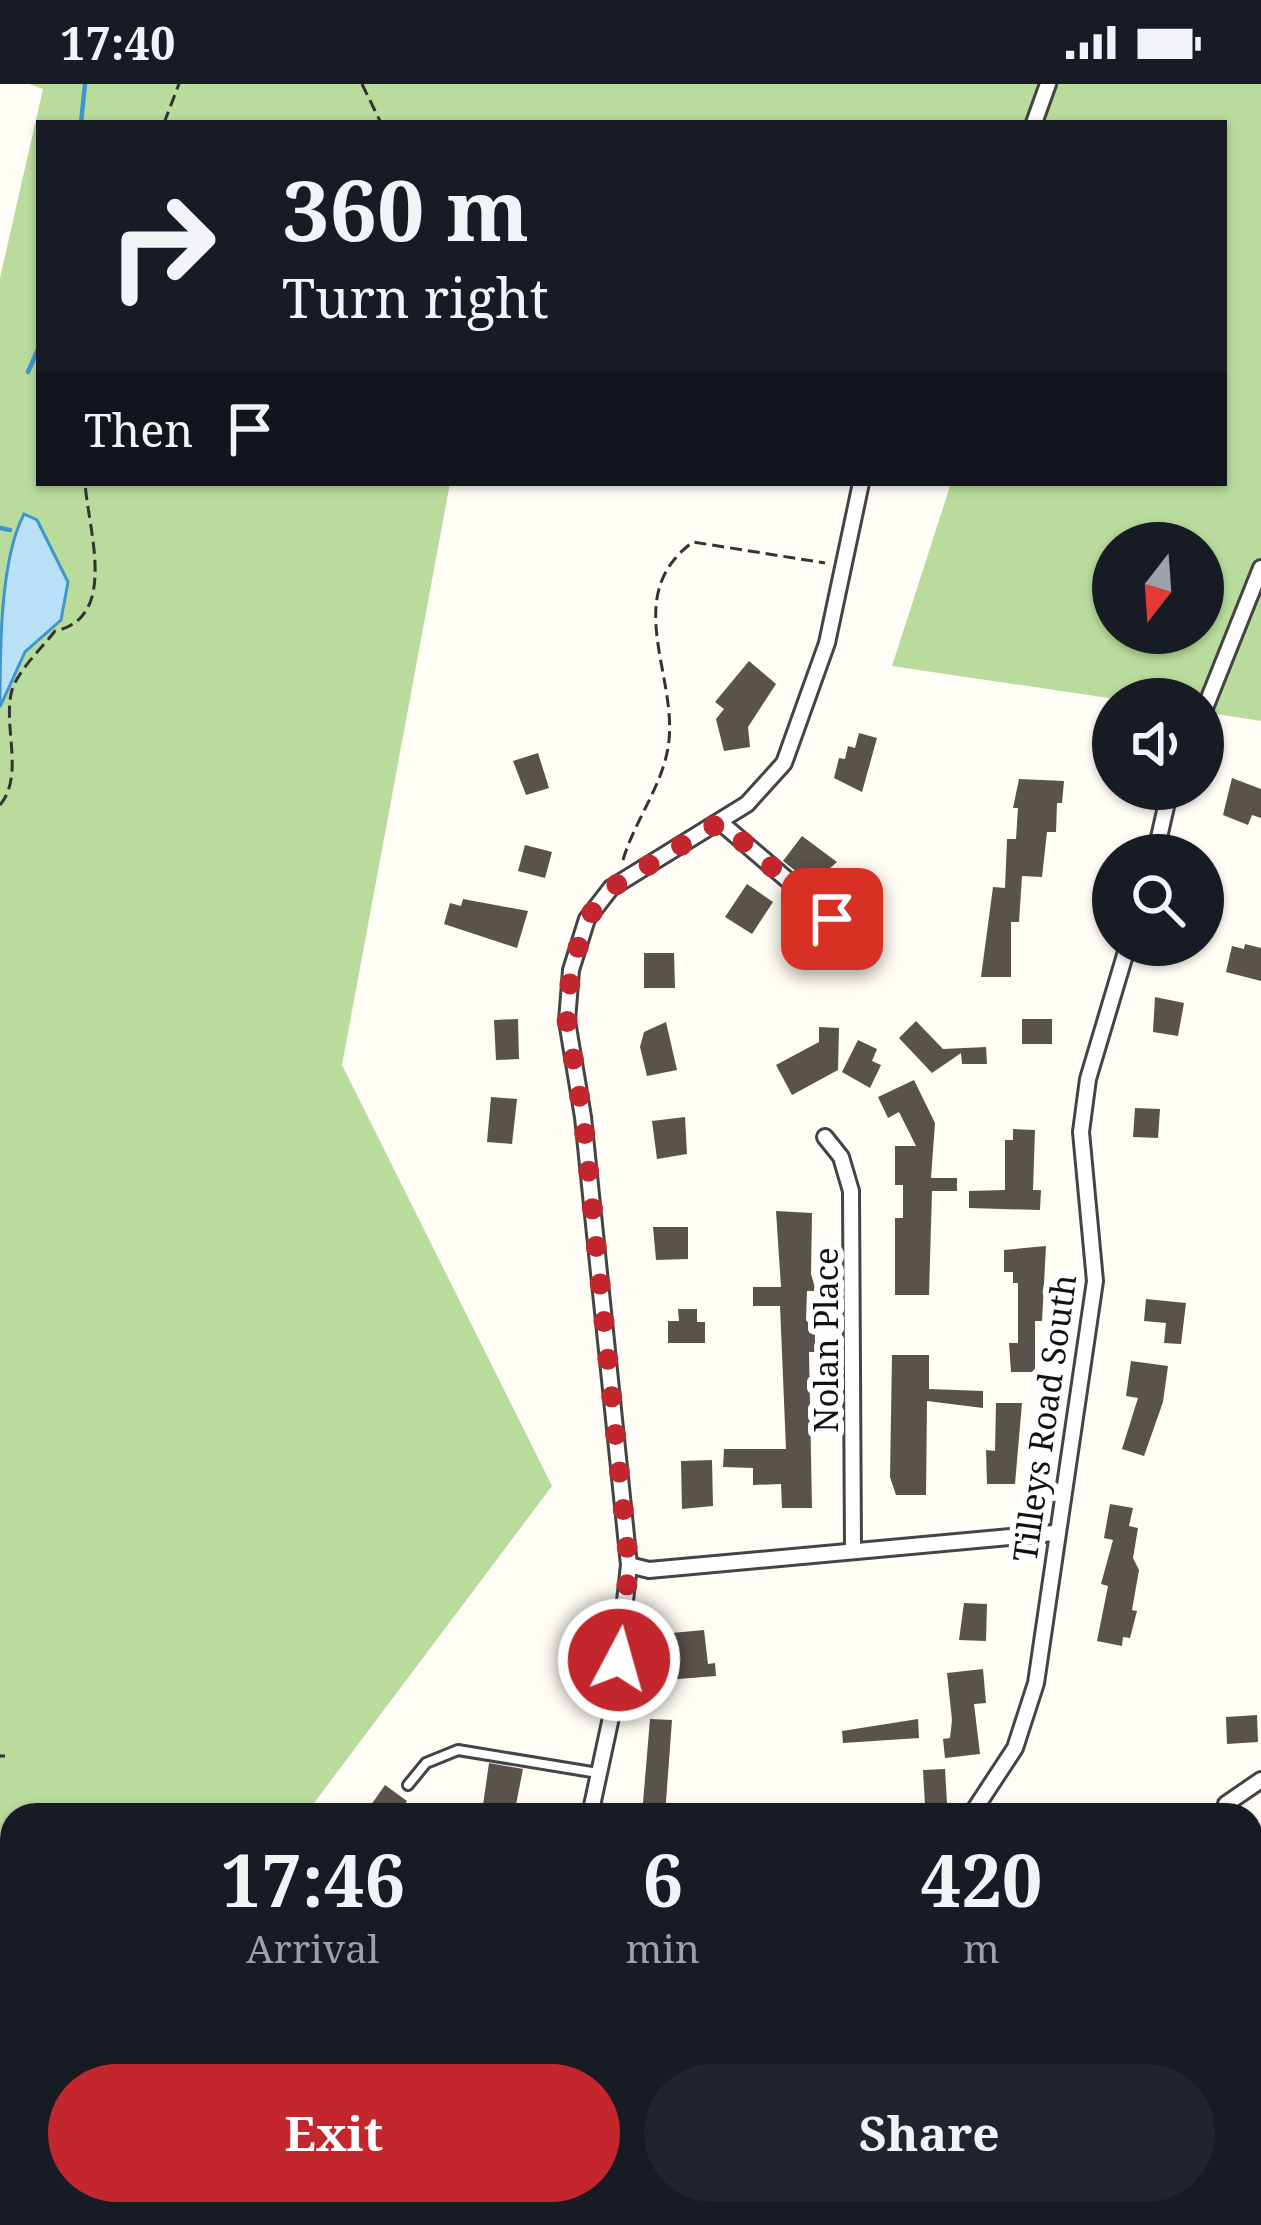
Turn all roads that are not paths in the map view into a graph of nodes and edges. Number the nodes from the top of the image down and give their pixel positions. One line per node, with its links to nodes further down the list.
1 (1048, 84): 2 (street)
2 (1035, 120)
3 (860, 486): 6 (street)
4 (1261, 568): 5 (street)
5 (1217, 678)
6 (720, 822): 7 (street); 12 (street)
7 (832, 919)
8 (1122, 966): 10 (street, Tilleys Road South)
9 (825, 1137): 11 (street, Nolan Place)
10 (1054, 1533): 11 (street); 17 (street, Tilleys Road South)
11 (853, 1550): 12 (street)
12 (629, 1565): 13 (street)
13 (599, 1773): 15 (lane); 16 (street)
14 (1261, 1780): 18 (street)
15 (408, 1785)
16 (593, 1803)
17 (979, 1803)
18 (1227, 1803)

